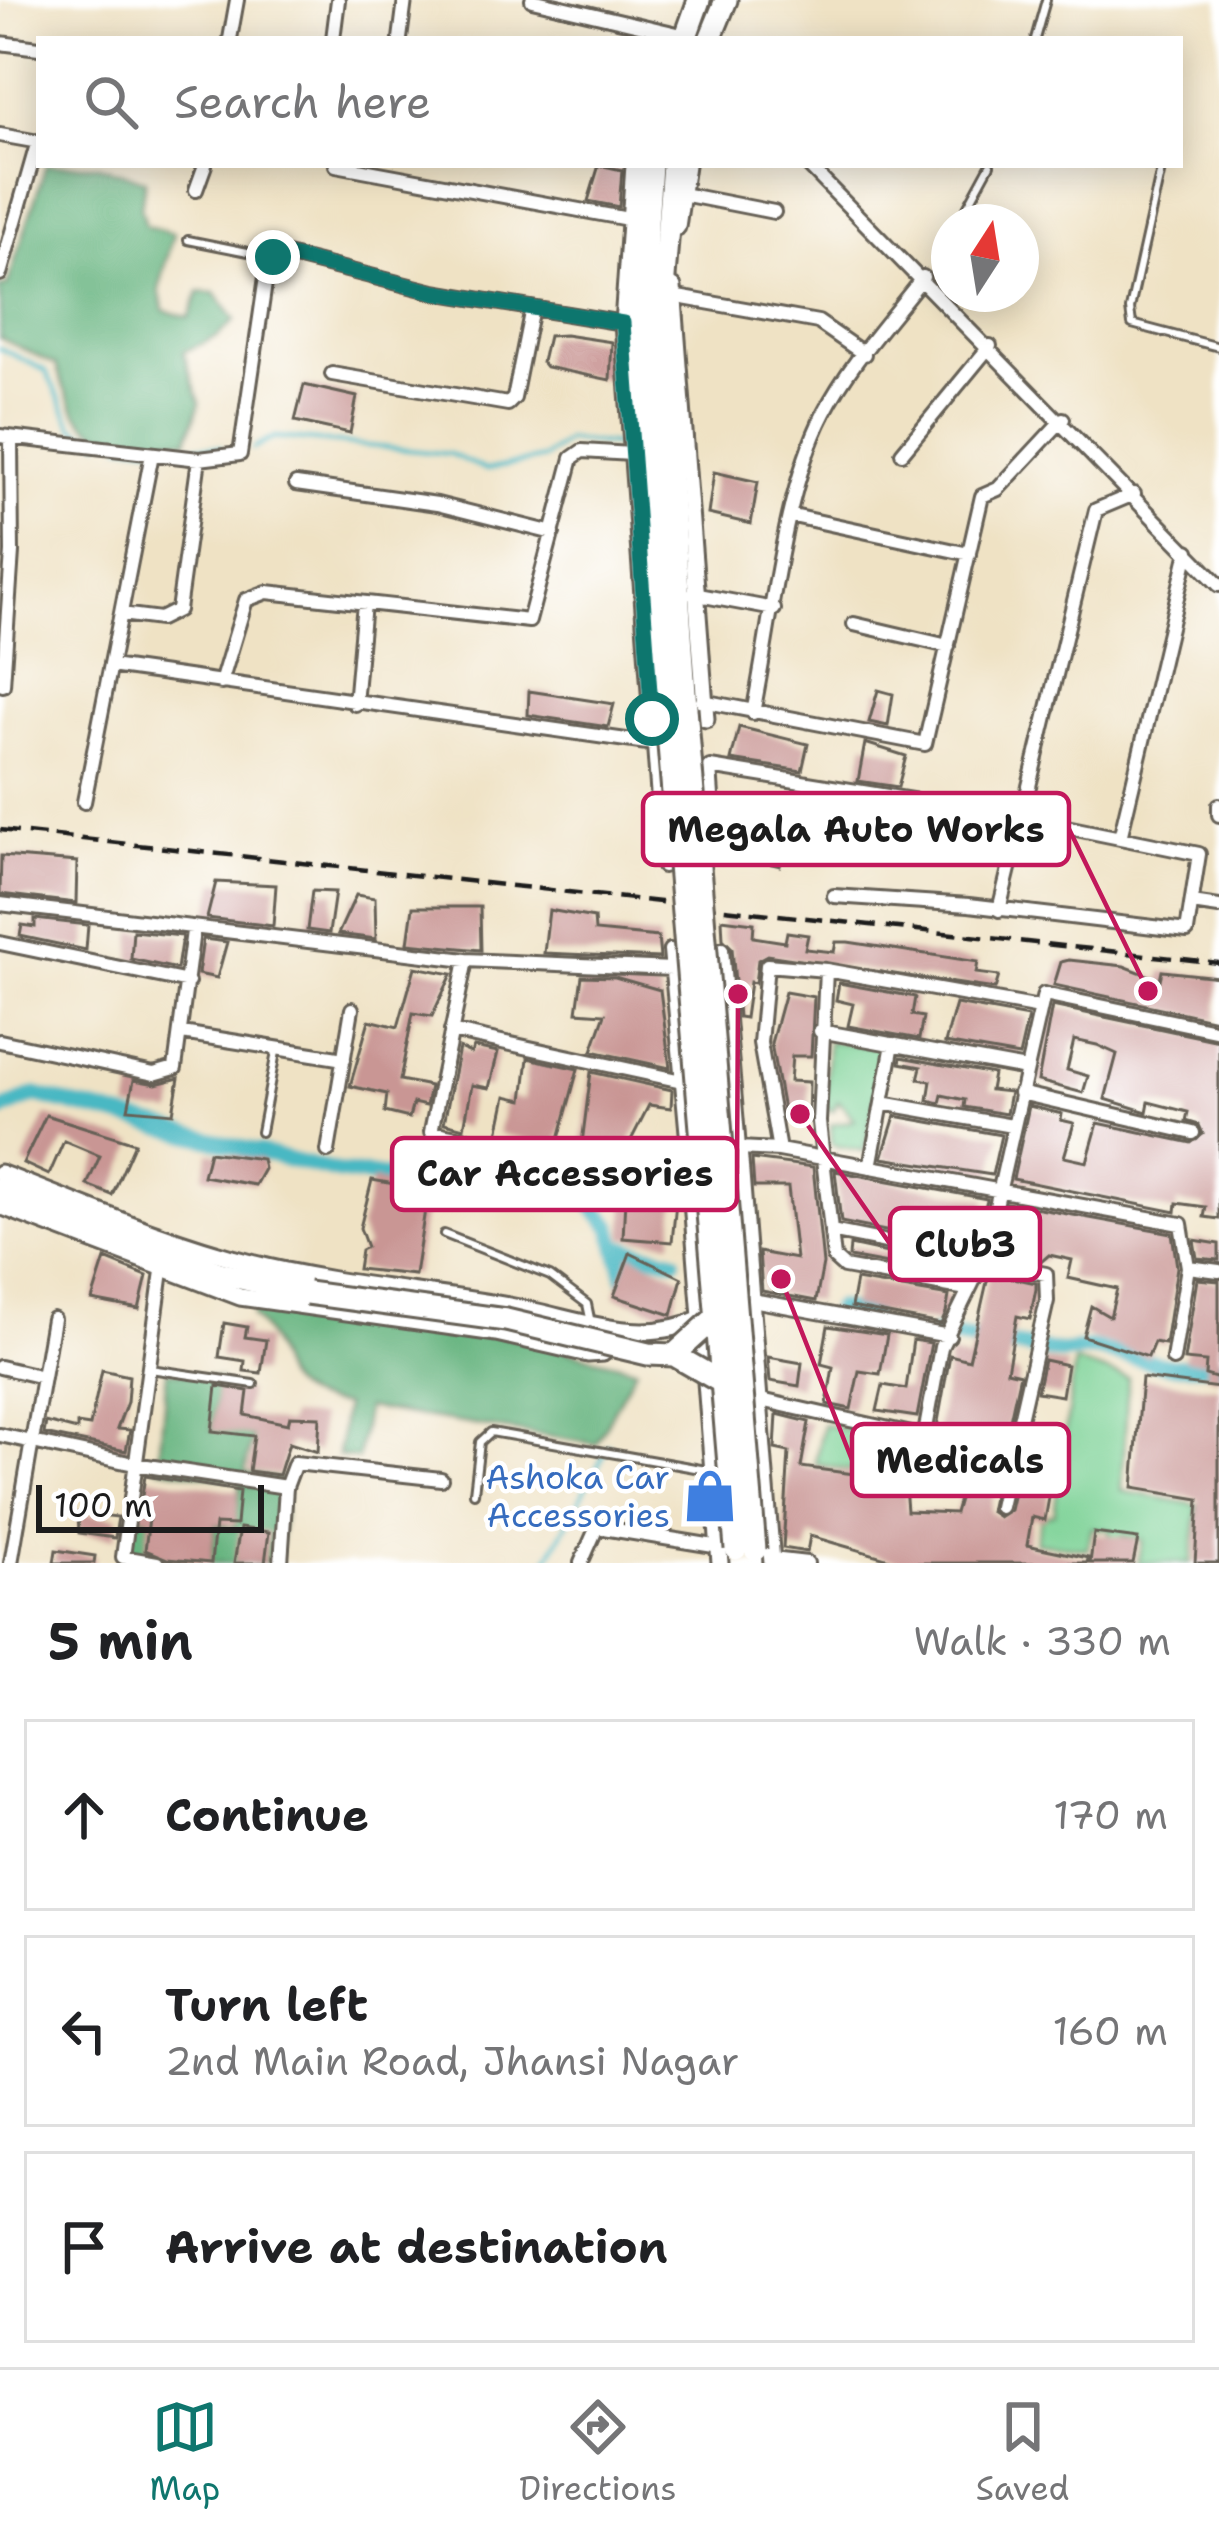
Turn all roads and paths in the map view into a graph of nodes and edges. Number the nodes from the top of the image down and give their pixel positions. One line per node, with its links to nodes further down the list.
1 (237, 0): 9 (street)
2 (338, 0): 10 (street)
3 (404, 0): 11 (street)
4 (532, 0): 12 (street)
5 (699, 0): 13 (highway)
6 (726, 0): 8 (highway)
7 (1046, 0): 14 (lane)
8 (716, 35)
9 (231, 36)
10 (333, 36)
11 (400, 36)
12 (682, 36)
13 (686, 36)
14 (1036, 36)
15 (0, 43): 16 (street)
16 (36, 48)
17 (0, 135): 18 (street)
18 (36, 141)
19 (36, 151): 38 (street)
20 (204, 168): 31 (street)
21 (352, 168): 30 (street)
22 (430, 168): 30 (street)
23 (634, 168): 35 (street)
24 (651, 168): 70 (highway)
25 (673, 168): 70 (highway)
26 (686, 168): 32 (street)
27 (811, 168): 39 (street)
28 (988, 168): 33 (lane)
29 (1161, 168): 44 (lane)
30 (428, 182): 35 (street)
31 (196, 190)
32 (682, 194): 34 (street); 40 (street)
33 (969, 204)
34 (774, 212)
35 (628, 219): 42 (street)
36 (188, 240): 37 (lane)
37 (273, 257): 41 (street); 52 (street)
38 (0, 274)
39 (923, 278): 43 (street); 45 (street)
40 (672, 296): 45 (street); 60 (street)
41 (532, 308): 42 (street); 46 (street)
42 (623, 323): 51 (street)
43 (990, 346): 47 (street); 49 (street)
44 (1219, 347)
45 (864, 354): 55 (street)
46 (332, 374)
47 (1063, 419): 54 (street); 58 (street)
48 (5, 437): 50 (street); 68 (street)
49 (902, 453)
50 (152, 454): 52 (street); 63 (street)
51 (632, 454): 56 (street); 70 (street)
52 (200, 459): 63 (street)
53 (296, 484): 56 (street)
54 (1134, 494): 57 (street); 76 (street)
55 (793, 516): 58 (street); 62 (street)
56 (553, 533): 61 (street)
57 (1188, 551): 59 (street); 77 (street)
58 (969, 554): 65 (street)
59 (1219, 585)
60 (693, 594): 62 (street); 70 (street)
61 (364, 603): 67 (street); 69 (street)
62 (774, 609): 71 (street)
63 (121, 614): 66 (street)
64 (854, 624): 65 (street)
65 (948, 646): 71 (street)
66 (111, 666): 67 (street); 73 (street)
67 (221, 683): 69 (street)
68 (3, 685)
69 (355, 704): 72 (street)
70 (682, 711): 71 (street); 72 (street); 131 (highway, bridge); 154 (highway, bridge)
71 (753, 713)
72 (654, 744): 79 (street)
73 (84, 802)
74 (1219, 805): 75 (street)
75 (1219, 815)
76 (1022, 818): 77 (street); 78 (street); 84 (street)
77 (1120, 838): 81 (street)
78 (716, 855)
79 (663, 866)
80 (834, 896): 84 (street)
81 (1192, 903): 83 (street); 84 (street)
82 (0, 904): 85 (street)
83 (1219, 907)
84 (999, 910)
85 (193, 931): 89 (street); 92 (street)
86 (0, 943): 92 (street)
87 (722, 949): 110 (street)
88 (670, 950): 90 (street)
89 (466, 960): 90 (street); 95 (street)
90 (672, 969): 104 (street)
91 (826, 970): 93 (street); 96 (street); 112 (street)
92 (188, 982): 98 (street)
93 (1040, 1008): 97 (street); 103 (street)
94 (352, 1009): 102 (street)
95 (452, 1031): 104 (street); 117 (street)
96 (820, 1031): 100 (street); 114 (street)
97 (1219, 1031)
98 (182, 1033): 99 (street); 101 (street)
99 (0, 1041)
100 (892, 1045): 103 (street); 106 (street)
101 (277, 1048): 102 (street); 108 (lane)
102 (344, 1059): 113 (street)
103 (1026, 1069): 105 (street)
104 (682, 1081): 111 (street)
105 (1020, 1093): 107 (street); 109 (street)
106 (882, 1103): 107 (street); 115 (street)
107 (1012, 1126): 119 (street)
108 (261, 1132)
109 (1193, 1133)
110 (739, 1148): 111 (street); 112 (street); 129 (street)
111 (688, 1149): 117 (street)
112 (779, 1150): 114 (street)
113 (328, 1151)
114 (827, 1159): 115 (street); 121 (street)
115 (870, 1167): 119 (street)
116 (0, 1173): 127 (street)
117 (691, 1183): 131 (street)
118 (0, 1188): 136 (highway, bridge)
119 (998, 1190): 123 (street); 124 (street)
120 (0, 1206): 125 (street)
121 (831, 1232): 123 (street); 128 (street)
122 (444, 1234): 133 (lane)
123 (984, 1259): 128 (street); 153 (street)
124 (1188, 1267): 126 (street); 137 (street)
125 (162, 1271): 130 (street); 139 (street)
126 (1219, 1271)
127 (379, 1286): 130 (street); 133 (street)
128 (967, 1289): 135 (street)
129 (752, 1300): 135 (street); 143 (street)
130 (374, 1318): 134 (street)
131 (709, 1318): 134 (street); 136 (highway, bridge); 141 (highway, bridge); 148 (street)
132 (52, 1319): 140 (street)
133 (591, 1323): 134 (street)
134 (618, 1329)
135 (949, 1336): 145 (street)
136 (674, 1355): 141 (highway, bridge)
137 (1173, 1359)
138 (0, 1367): 140 (street)
139 (150, 1369): 142 (lane); 147 (street)
140 (43, 1377): 146 (street)
141 (721, 1382): 154 (highway, bridge)
142 (254, 1384)
143 (761, 1400): 145 (street); 154 (street)
144 (0, 1435): 146 (street)
145 (925, 1437): 151 (street)
146 (32, 1444): 147 (street); 155 (street)
147 (134, 1464): 150 (street); 156 (street)
148 (715, 1472): 152 (lane); 154 (street)
149 (441, 1479): 150 (street)
150 (286, 1487): 157 (street)
151 (915, 1488)
152 (474, 1493)
153 (1000, 1507)
154 (746, 1554): 158 (street); 159 (street)
155 (11, 1563)
156 (157, 1563)
157 (281, 1563)
158 (581, 1563)
159 (807, 1563)

